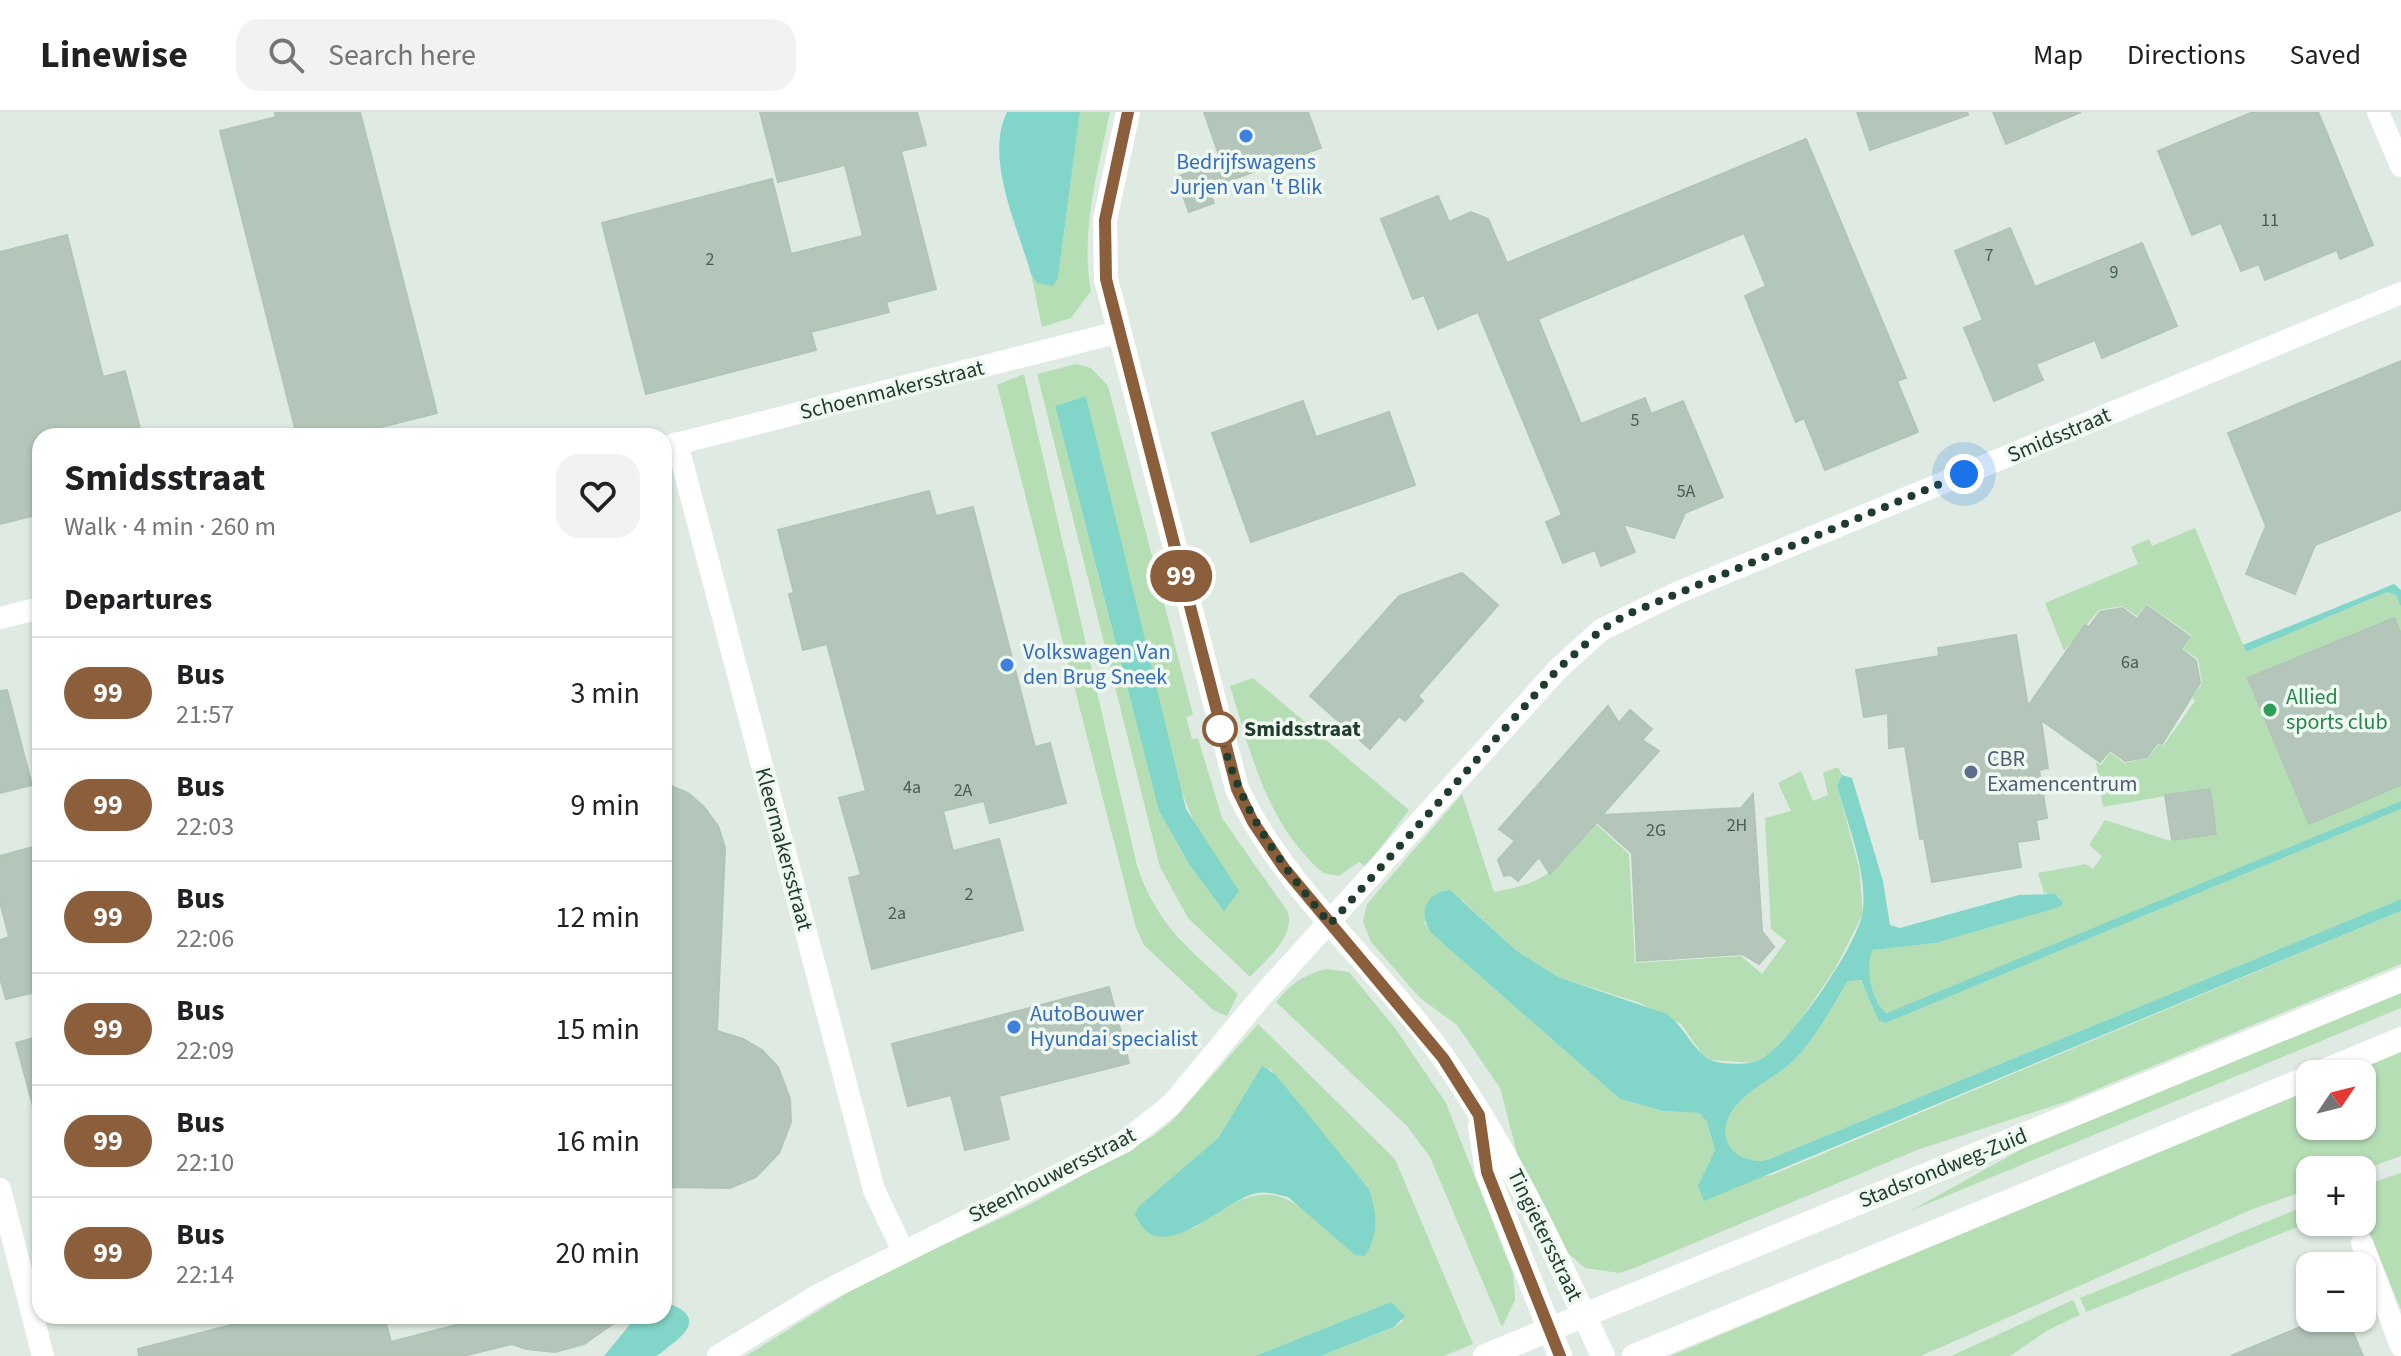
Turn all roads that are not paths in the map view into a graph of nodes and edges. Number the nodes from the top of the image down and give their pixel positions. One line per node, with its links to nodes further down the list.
1 (1128, 112): 5 (main road, Tingietersstraat)
2 (2378, 112): 3 (street)
3 (2401, 166)
4 (2401, 293): 10 (street, Smidsstraat)
5 (1119, 332): 6 (street, Schoenmakersstraat); 10 (main road, Tingietersstraat)
6 (672, 444)
7 (672, 452): 18 (street, Kleermakersstraat)
8 (32, 610): 9 (street)
9 (0, 618)
10 (1330, 924): 15 (main road, Tingietersstraat); 18 (street, Steenhouwersstraat)
11 (2401, 980): 20 (main road, Stadsrondweg-Zuid)
12 (2401, 1039): 13 (main road)
13 (2351, 1060)
14 (2296, 1083): 29 (main road)
15 (1479, 1115): 20 (main road, Tingietersstraat); 22 (main road, Tingietersstraat)
16 (0, 1189): 19 (street)
17 (2362, 1243): 23 (street)
18 (903, 1251): 25 (street, Steenhouwersstraat)
19 (32, 1313)
20 (1584, 1315): 22 (main road, Stadsrondweg-Zuid); 28 (main road, Tingietersstraat)
21 (35, 1324): 24 (street)
22 (1548, 1330): 26 (main road, Stadsrondweg-Zuid); 27 (main road, Tingietersstraat)
23 (2401, 1346)
24 (43, 1356)
25 (718, 1356)
26 (1485, 1356)
27 (1560, 1356)
28 (1603, 1356)
29 (1634, 1356)

